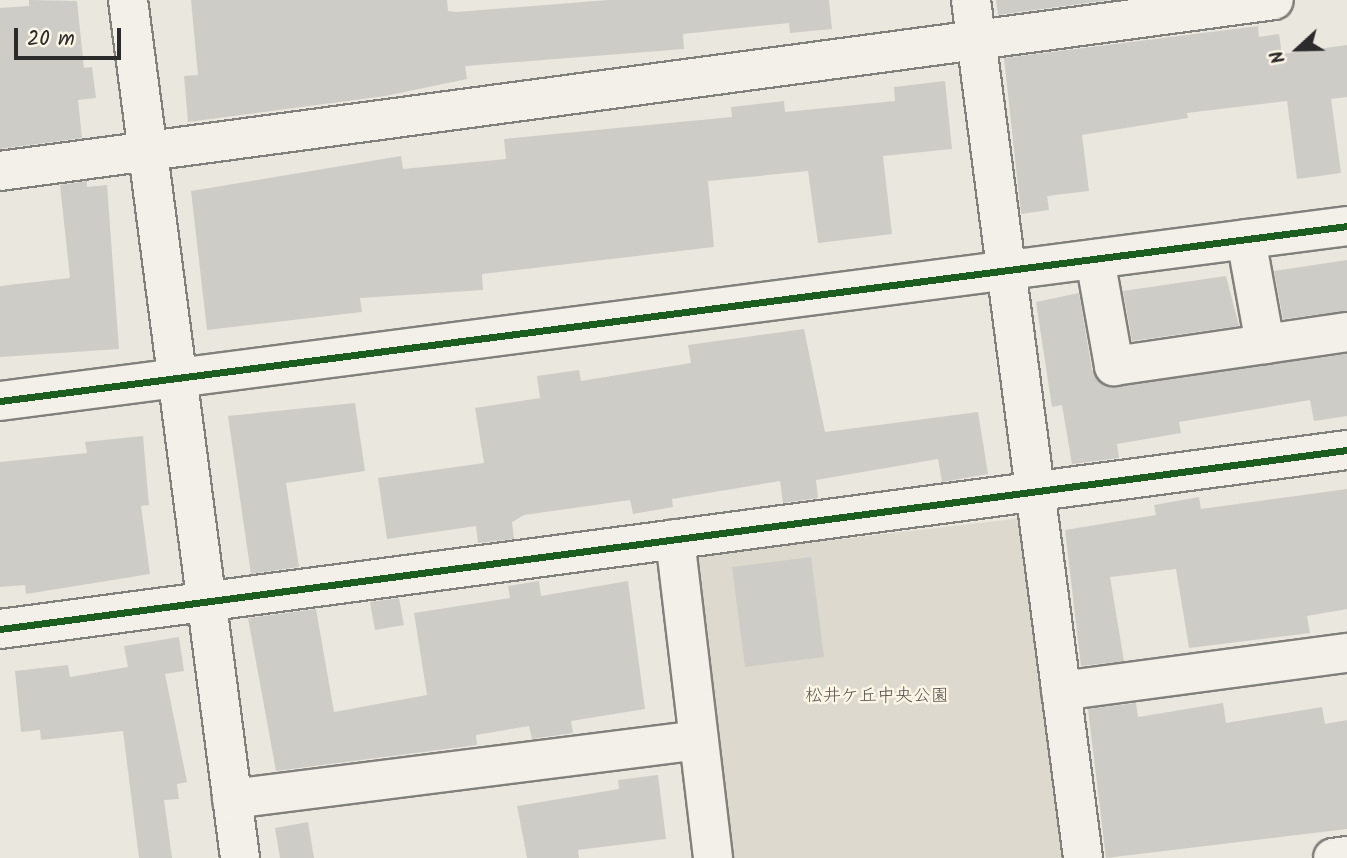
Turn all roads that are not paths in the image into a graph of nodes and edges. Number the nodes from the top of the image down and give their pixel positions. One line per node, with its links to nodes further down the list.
1 (128, 0): 5 (street)
2 (971, 0): 4 (street)
3 (1273, 0): 4 (street)
4 (976, 40): 5 (street); 10 (street)
5 (147, 151): 6 (street); 13 (street)
6 (0, 171)
7 (1347, 226): 8 (street)
8 (1246, 239): 9 (street); 12 (street)
9 (1095, 259): 10 (street); 12 (street)
10 (1006, 270): 13 (street); 16 (street)
11 (1347, 332): 12 (street)
12 (1265, 344)
13 (177, 378): 14 (street); 18 (street)
14 (0, 401)
15 (1347, 450): 16 (street)
16 (1035, 491): 17 (street); 21 (street)
17 (675, 539): 18 (street); 22 (street)
18 (206, 601): 19 (street); 23 (street)
19 (0, 629)
20 (1347, 653): 21 (street)
21 (1061, 691): 27 (street)
22 (697, 740): 23 (street); 26 (street)
23 (232, 799): 25 (street)
24 (1347, 856): 28 (street)
25 (240, 858)
26 (713, 858)
27 (1083, 858)
28 (1333, 858)

